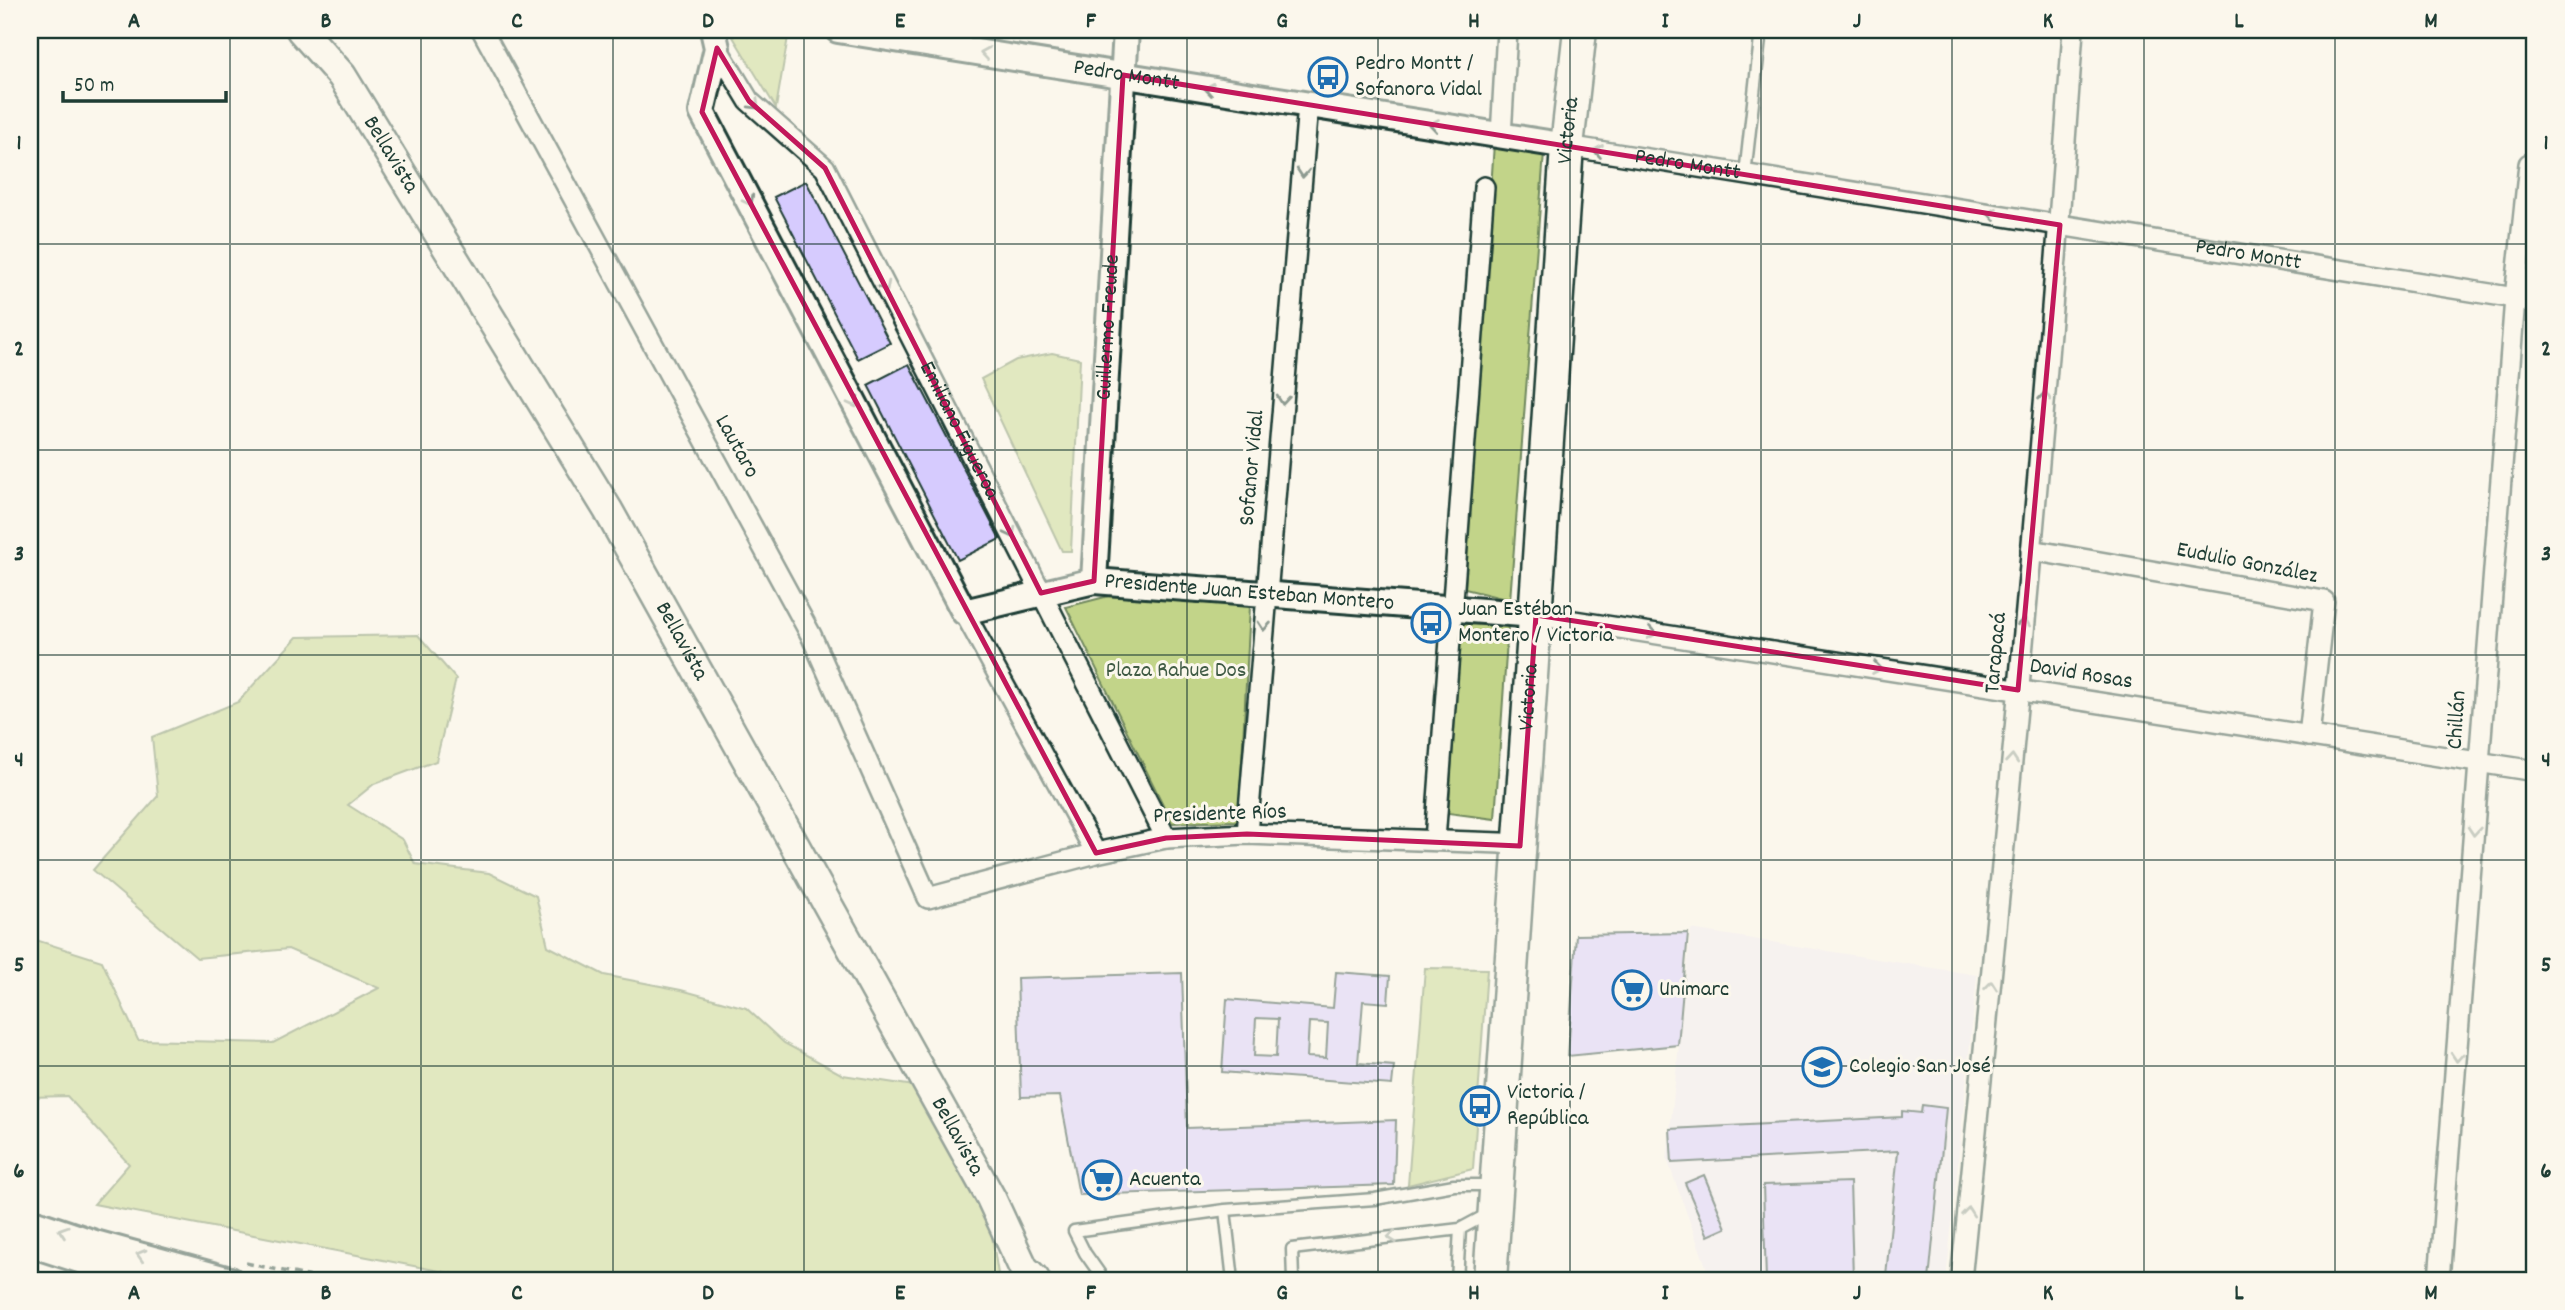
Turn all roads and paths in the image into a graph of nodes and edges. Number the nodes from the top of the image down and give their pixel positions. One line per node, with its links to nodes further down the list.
1 (301, 30): 43 (main road, Bellavista)
2 (482, 30): 36 (street, Lautaro)
3 (838, 30): 10 (street, Pedro Montt, one-way to 3)
4 (1126, 30): 10 (street, Guillermo Freude)
5 (1507, 30): 12 (street)
6 (1580, 30): 13 (main road, Victoria)
7 (1761, 30): 15 (lane)
8 (2073, 30): 17 (street, Tarapacá)
9 (715, 39): 22 (street, Emiliano Figueroa, one-way to 22); 25 (street, Emiliano Figueroa, one-way to 25)
10 (1123, 75): 11 (street, Pedro Montt, one-way to 10); 21 (street, Guillermo Freude)
11 (1308, 105): 12 (street, Pedro Montt, one-way to 11); 23 (street, Sofanor Vidal, one-way to 23)
12 (1501, 136): 13 (street, Pedro Montt)
13 (1567, 146): 15 (street, Pedro Montt, one-way to 13); 26 (main road, Victoria)
14 (2529, 164): 18 (street, Chillán)
15 (1745, 175): 17 (street, Pedro Montt, one-way to 15)
16 (1483, 187): 24 (street)
17 (2060, 225): 18 (street, Pedro Montt); 20 (street, Tarapacá, one-way to 17)
18 (2515, 298): 19 (street, Pedro Montt); 29 (street, Chillán)
19 (2535, 304)
20 (2031, 550): 27 (street, Tarapacá, one-way to 20); 28 (street, Eudulio González)
21 (1094, 581): 22 (street, Presidente Juan Esteban Montero); 23 (street, Presidente Juan Esteban Montero)
22 (1041, 593): 25 (street, Presidente Juan Esteban Montero); 32 (street, Emiliano Figueroa)
23 (1267, 594): 24 (street, Presidente Juan Esteban Montero); 31 (street, Sofanor Vidal, one-way to 31)
24 (1451, 608): 26 (street, Presidente Juan Esteban Montero); 33 (street)
25 (964, 612): 35 (street, Emiliano Figueroa)
26 (1536, 615): 27 (street, David Rosas, one-way to 27); 34 (main road, Victoria)
27 (2018, 690): 28 (street, David Rosas); 51 (street, Tarapacá, one-way to 27)
28 (2309, 736): 29 (street, David Rosas)
29 (2480, 763): 30 (street, David Rosas); 52 (street, Chillán, one-way to 52)
30 (2535, 771)
31 (1247, 834): 32 (street, Presidente Ríos); 33 (street, Presidente Ríos)
32 (1166, 838): 35 (street, Presidente Ríos)
33 (1434, 840): 34 (street, Presidente Ríos)
34 (1520, 846): 37 (main road, Victoria)
35 (1096, 853): 36 (street, Presidente Ríos)
36 (928, 898)
37 (1496, 1198): 38 (lane); 40 (lane); 50 (main road, Victoria)
38 (1225, 1210): 46 (lane); 47 (lane)
39 (30, 1221): 42 (street, one-way to 39)
40 (1460, 1229): 48 (lane, one-way to 48); 49 (lane)
41 (30, 1244): 42 (street)
42 (92, 1263): 44 (street); 45 (street, one-way to 42)
43 (1029, 1279)
44 (141, 1280)
45 (230, 1280)
46 (1104, 1280)
47 (1233, 1280)
48 (1293, 1280)
49 (1457, 1280)
50 (1490, 1280)
51 (1961, 1280)
52 (2439, 1280)

